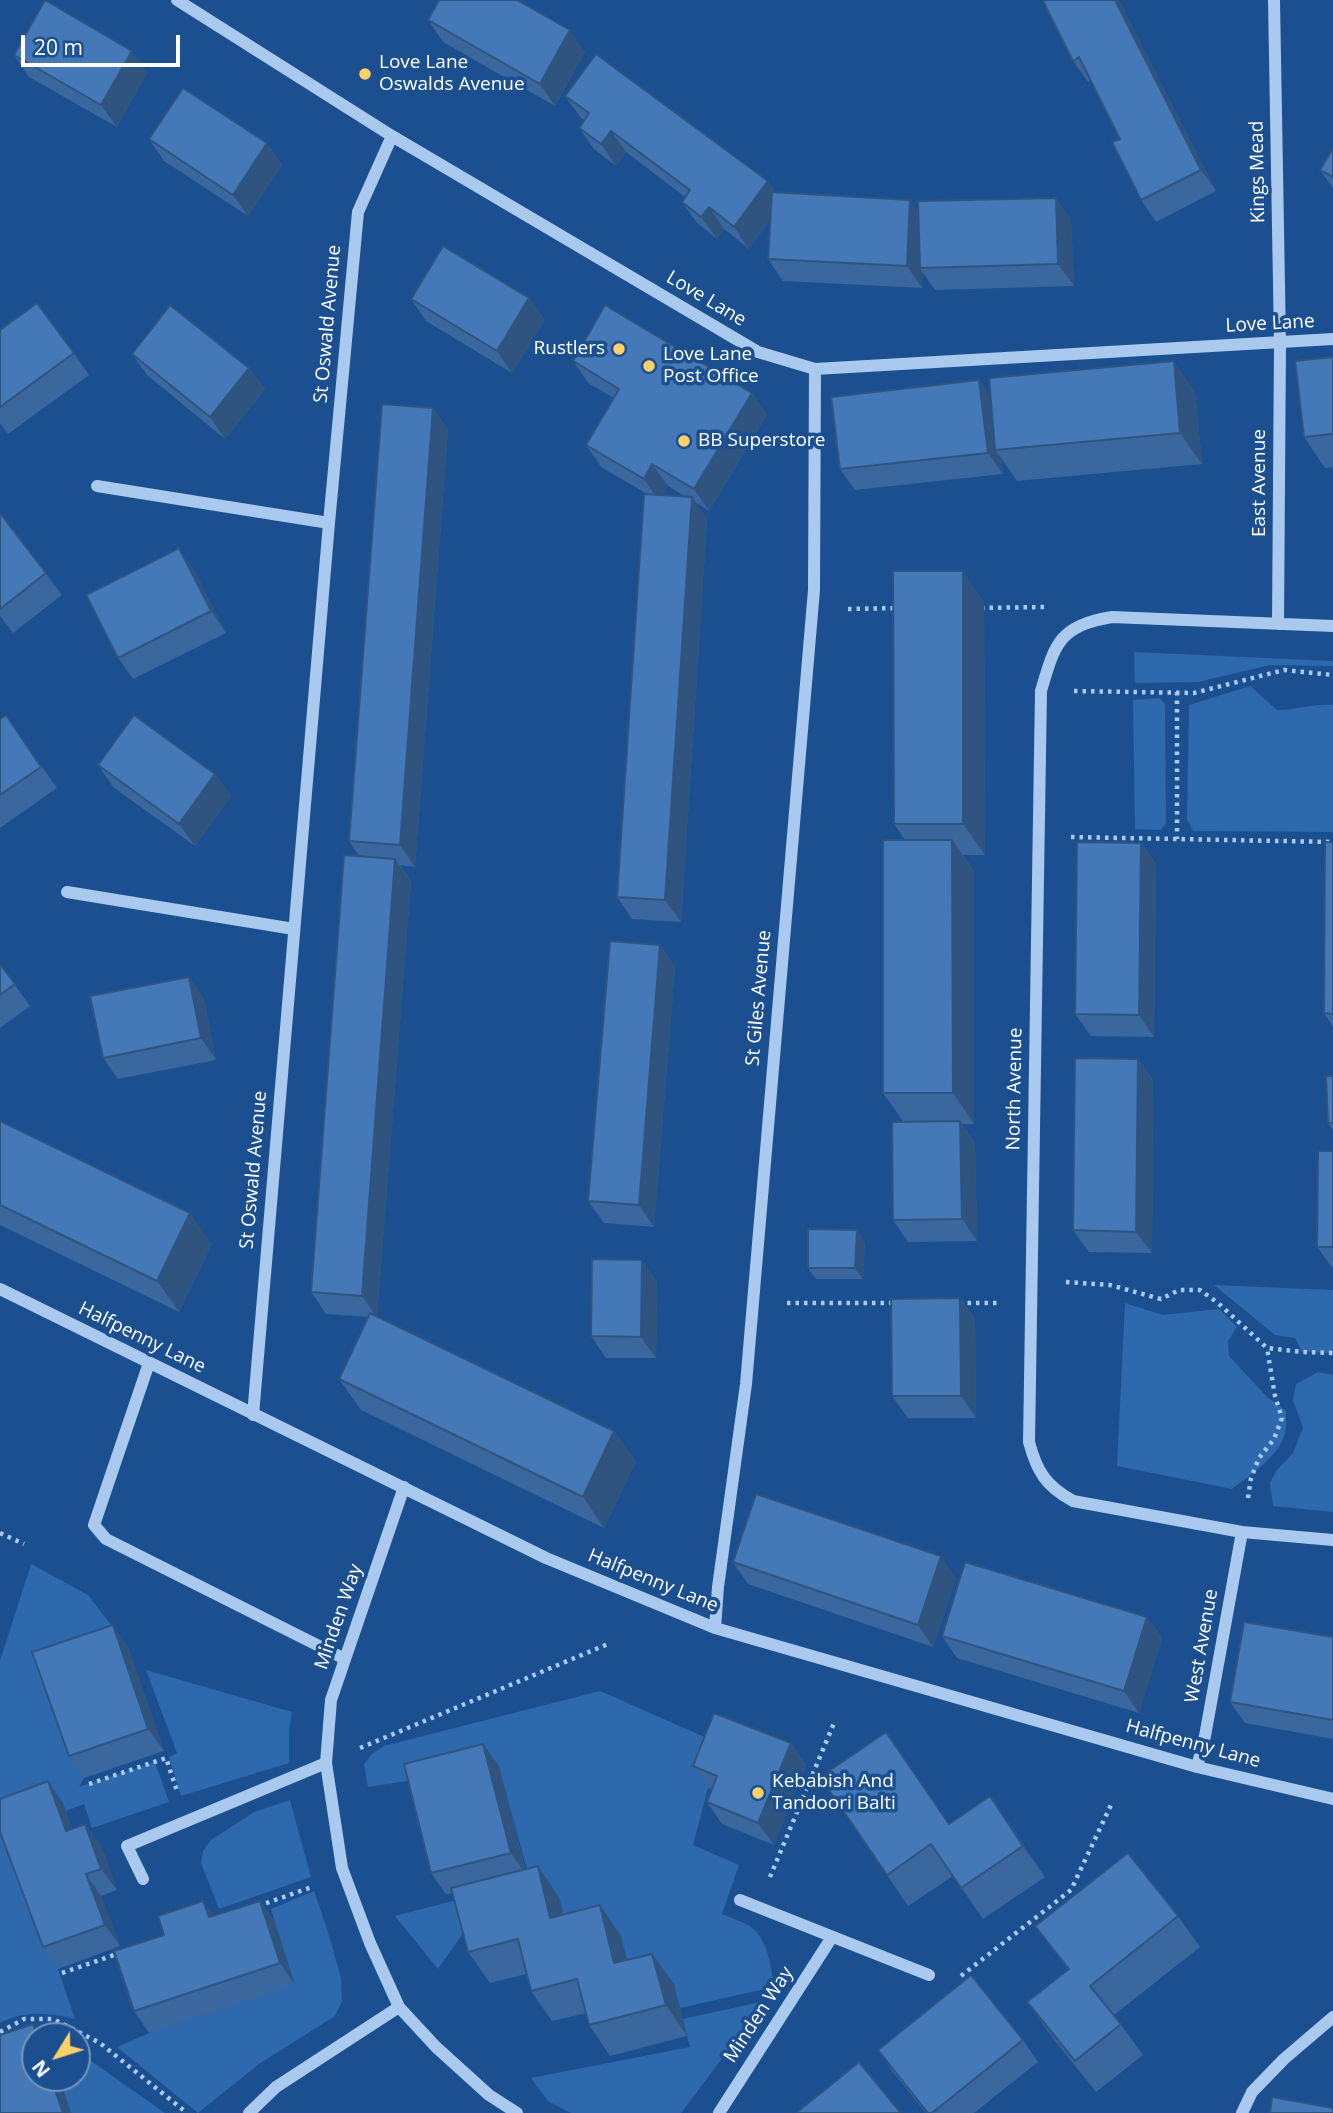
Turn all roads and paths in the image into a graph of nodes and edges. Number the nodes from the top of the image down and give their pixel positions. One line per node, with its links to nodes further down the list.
1 (177, 0): 3 (street, Love Lane)
2 (1274, 0): 5 (street, Kings Mead)
3 (392, 136): 6 (street, Love Lane); 8 (street, St Oswald Avenue)
4 (1333, 339): 5 (street, Love Lane)
5 (1280, 342): 6 (street, Love Lane); 13 (street, East Avenue)
6 (815, 369): 25 (street, St Giles Avenue)
7 (97, 485): 8 (street)
8 (329, 523): 22 (street, St Oswald Avenue)
9 (981, 607): 10 (path)
10 (1050, 607)
11 (912, 608): 12 (path)
12 (842, 609)
13 (1278, 624): 14 (street); 16 (street)
14 (1333, 626)
15 (1333, 675): 17 (path)
16 (1041, 691): 17 (path); 18 (street, North Avenue)
17 (1177, 692): 19 (path)
18 (1038, 837): 19 (path); 23 (street, North Avenue)
19 (1177, 839): 20 (path)
20 (1333, 842)
21 (67, 892): 22 (street)
22 (294, 929): 32 (street, St Oswald Avenue)
23 (1032, 1279): 28 (street, North Avenue); 29 (path)
24 (0, 1289): 31 (street, Halfpenny Lane)
25 (752, 1303): 26 (path); 38 (street, St Giles Avenue)
26 (903, 1303)
27 (959, 1303): 28 (path)
28 (1031, 1303): 34 (street, North Avenue)
29 (1267, 1348): 30 (path); 34 (path)
30 (1333, 1353)
31 (149, 1363): 32 (street, Halfpenny Lane); 40 (street)
32 (253, 1415): 33 (street, Halfpenny Lane)
33 (404, 1487): 38 (street, Halfpenny Lane); 40 (street, Minden Way)
34 (1242, 1532): 36 (street); 43 (street, West Avenue)
35 (0, 1533): 37 (path)
36 (1333, 1540)
37 (24, 1544)
38 (715, 1628): 43 (street, Halfpenny Lane)
39 (608, 1644): 42 (path)
40 (345, 1659): 42 (street, Minden Way)
41 (834, 1723): 52 (path)
42 (326, 1763): 47 (street); 57 (street, Minden Way)
43 (1197, 1767): 45 (street, Halfpenny Lane)
44 (89, 1784): 47 (path)
45 (1333, 1799)
46 (1111, 1805): 56 (path)
47 (188, 1821): 48 (street)
48 (143, 1879)
49 (323, 1883): 51 (path)
50 (740, 1900): 52 (street)
51 (258, 1906)
52 (760, 1908): 53 (street)
53 (832, 1937): 56 (street); 63 (street, Minden Way)
54 (128, 1951): 55 (path)
55 (62, 1973)
56 (929, 1975)
57 (400, 2007): 61 (street); 62 (street, Minden Way)
58 (1333, 2017): 64 (street)
59 (0, 2032): 60 (path)
60 (187, 2113)
61 (249, 2113)
62 (517, 2113)
63 (719, 2113)
64 (1242, 2113)

